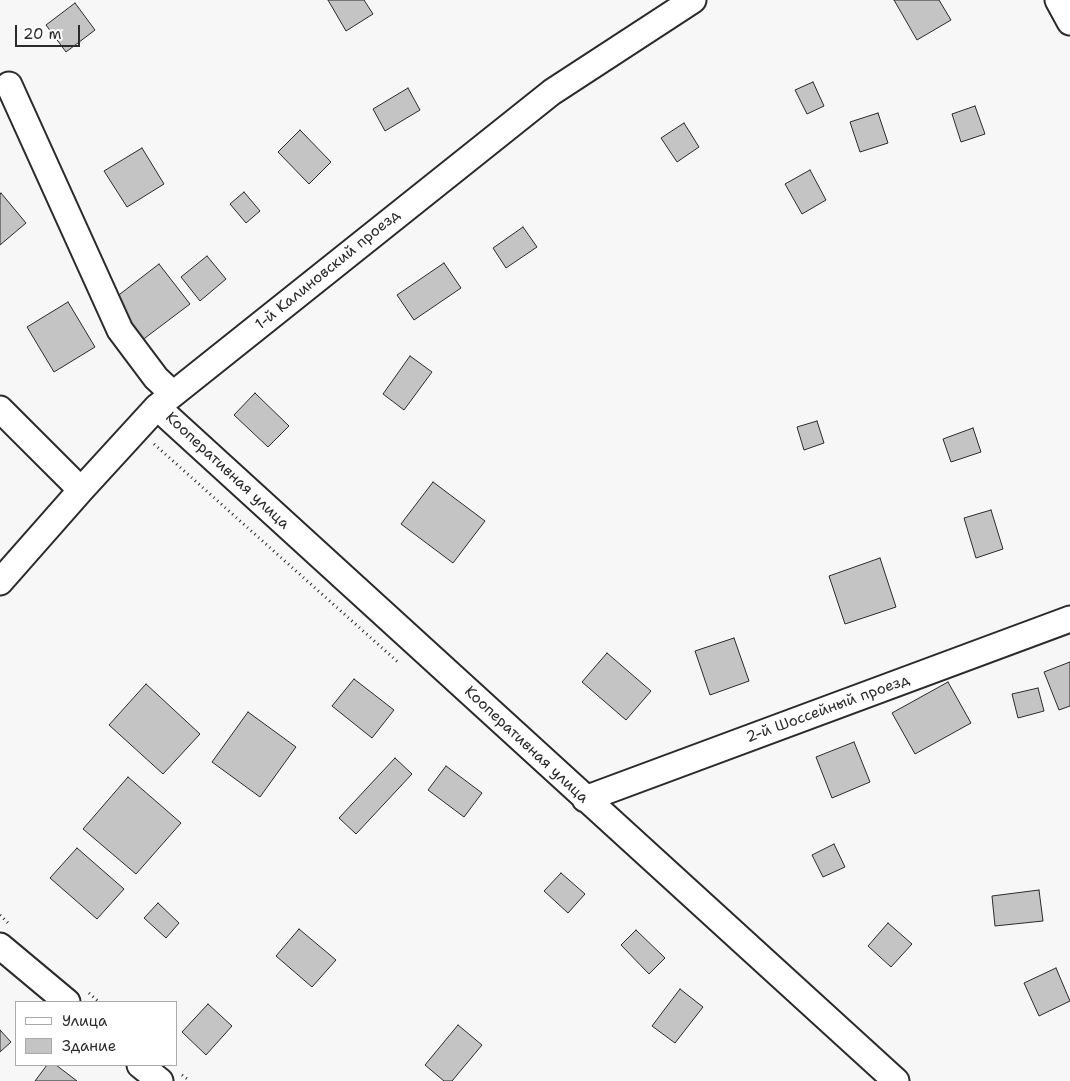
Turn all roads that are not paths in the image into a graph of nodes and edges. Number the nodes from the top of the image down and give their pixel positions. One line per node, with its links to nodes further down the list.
1 (693, 0): 5 (street, 1-й Калиновский проезд)
2 (1058, 0): 3 (street)
3 (1070, 22)
4 (9, 84): 5 (street, Кооперативная улица)
5 (165, 400): 7 (street, 1-й Калиновский проезд); 10 (street, Кооперативная улица)
6 (0, 409): 7 (street)
7 (81, 490): 8 (street, 1-й Калиновский проезд)
8 (0, 582)
9 (1070, 619): 10 (street, 2-й Шоссейный проезд)
10 (586, 799): 15 (street, Кооперативная улица)
11 (0, 946): 12 (street)
12 (66, 1001)
13 (141, 1066): 14 (street)
14 (160, 1081)
15 (896, 1081)

